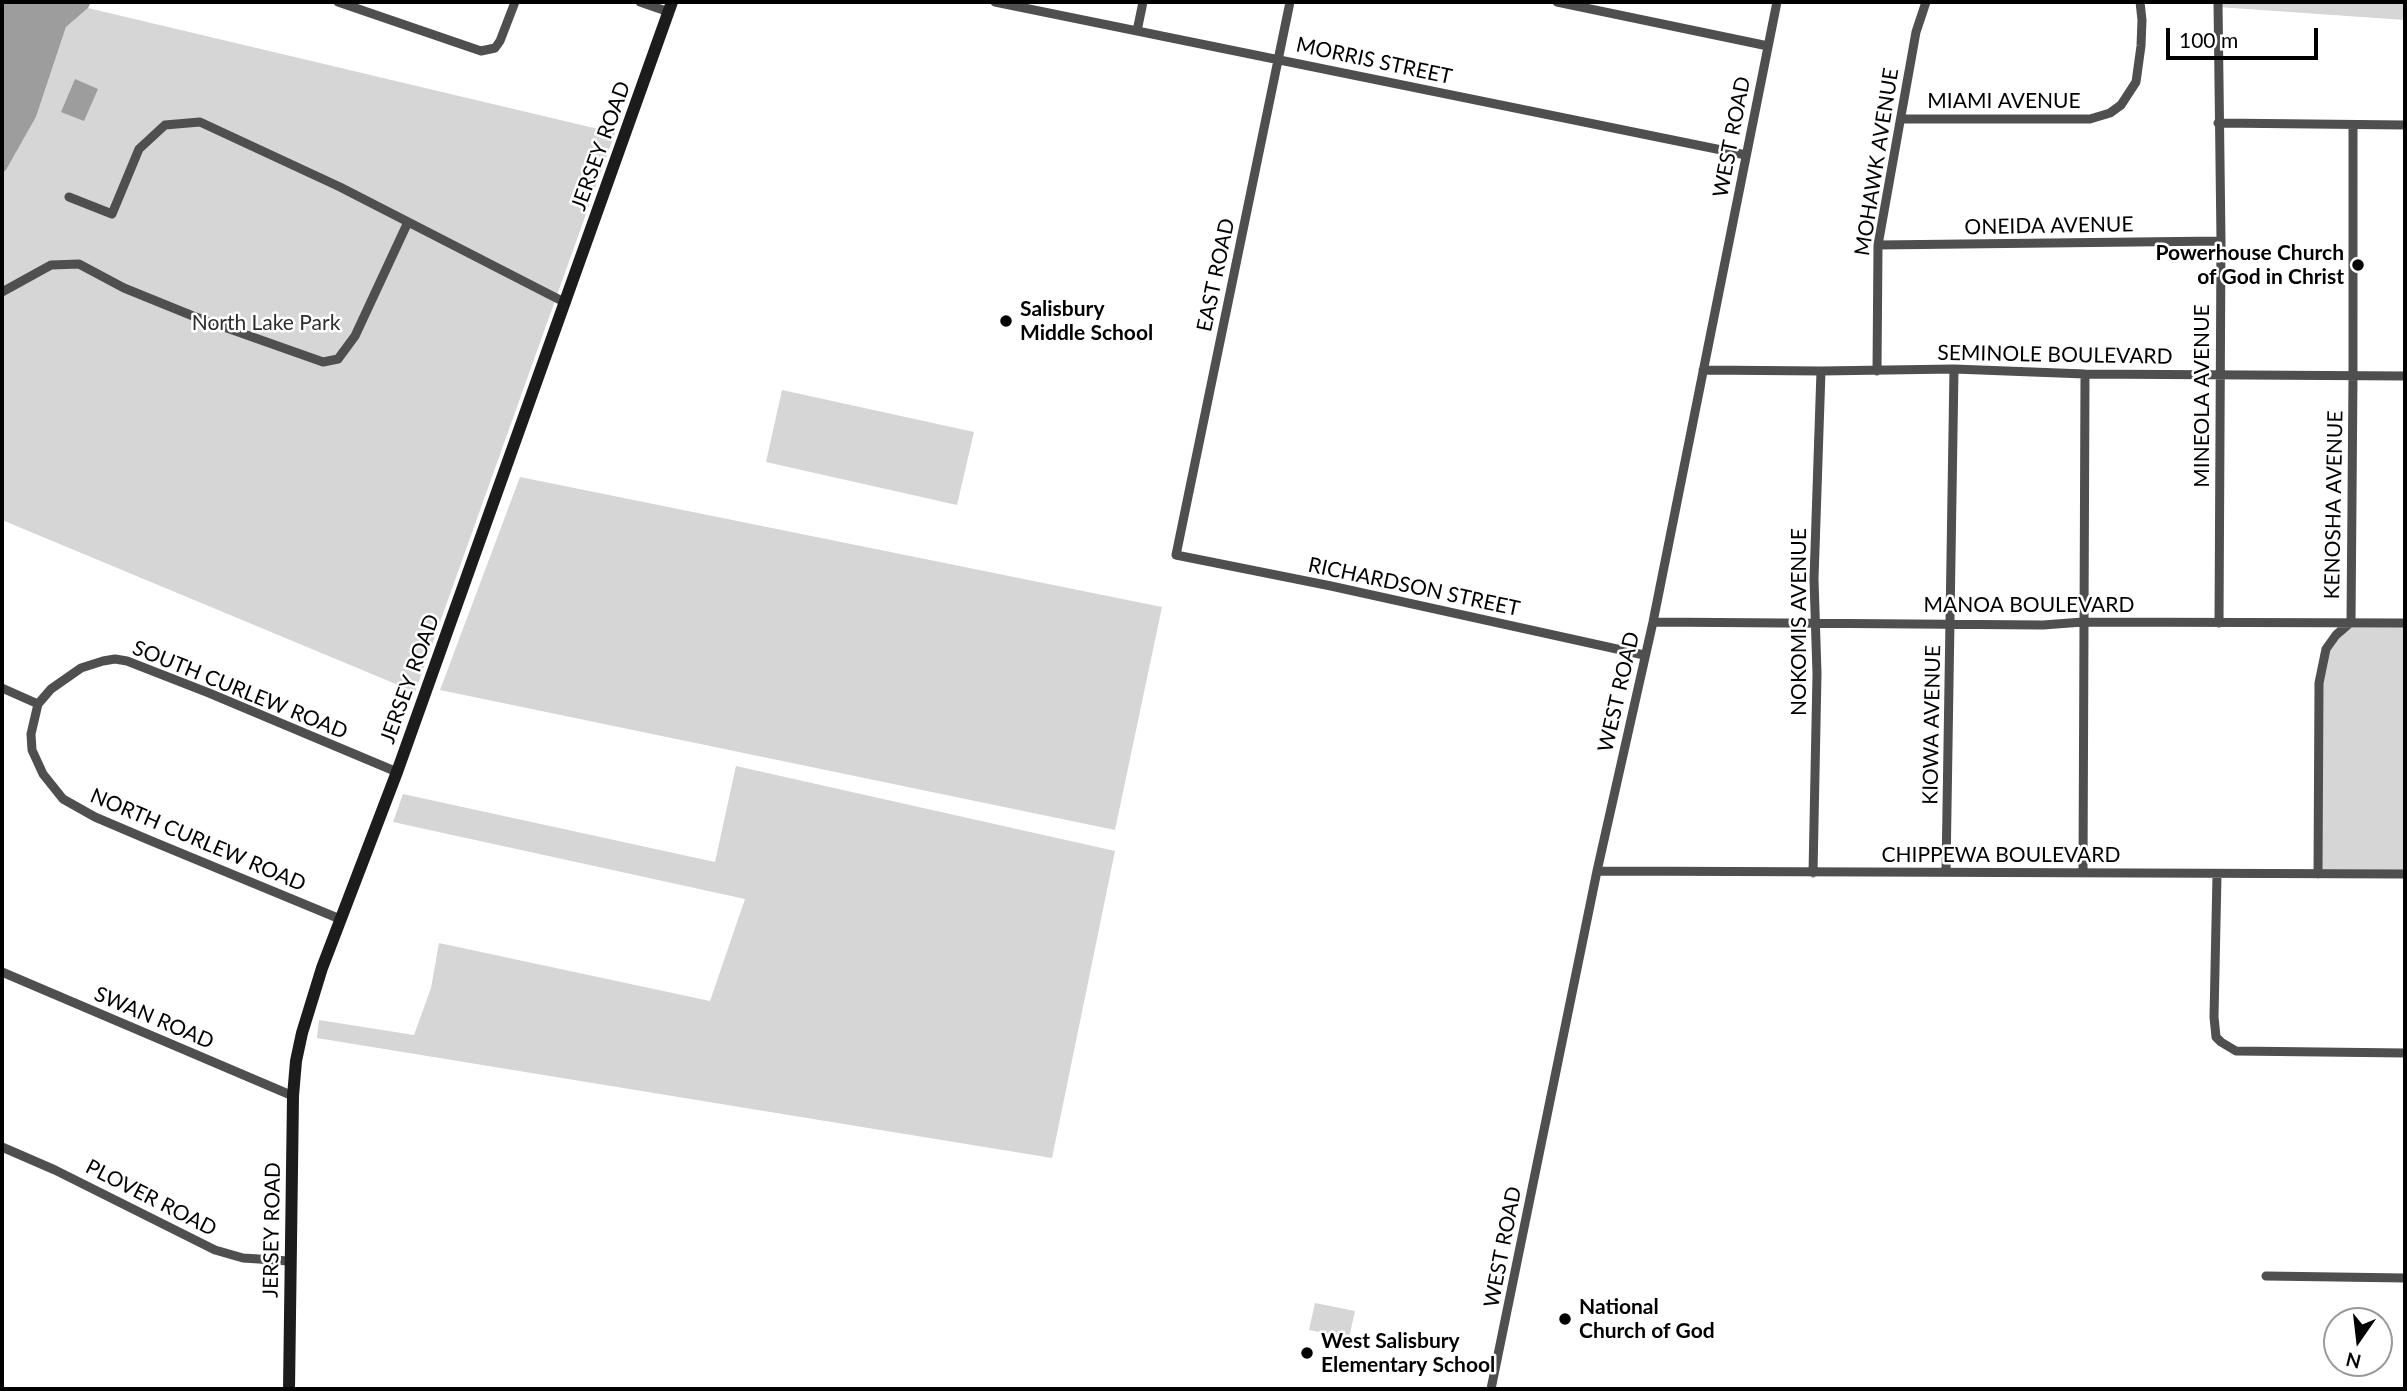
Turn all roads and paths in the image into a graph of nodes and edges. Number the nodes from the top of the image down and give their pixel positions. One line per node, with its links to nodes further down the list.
1 (338, 2): 2 (street)
2 (514, 2)
3 (640, 2): 12 (street)
4 (995, 2): 13 (street, MORRIS STREET)
5 (1143, 2): 13 (street)
6 (1290, 2): 15 (street, EAST ROAD)
7 (1557, 2): 14 (street)
8 (1777, 2): 14 (street, WEST ROAD)
9 (1926, 2): 16 (street, MOHAWK AVENUE)
10 (2140, 2): 16 (street, MIAMI AVENUE)
11 (2218, 2): 17 (street, MINEOLA AVENUE)
12 (670, 7): 26 (street, JERSEY ROAD)
13 (1137, 31): 15 (street, MORRIS STREET)
14 (1768, 46): 20 (street, WEST ROAD)
15 (1279, 60): 20 (street, MORRIS STREET); 35 (street, EAST ROAD)
16 (1902, 119): 24 (street, MOHAWK AVENUE)
17 (2218, 123): 18 (street); 23 (street, MINEOLA AVENUE)
18 (2353, 125): 19 (street); 33 (street, KENOSHA AVENUE)
19 (2405, 125)
20 (1746, 155): 28 (street, WEST ROAD)
21 (69, 197): 22 (street)
22 (408, 222): 25 (street); 26 (street)
23 (2221, 241): 24 (street, ONEIDA AVENUE); 32 (street, MINEOLA AVENUE)
24 (1878, 246): 30 (street, MOHAWK AVENUE)
25 (2, 292)
26 (566, 303): 46 (street, JERSEY ROAD)
27 (1954, 369): 30 (street, SEMINOLE BOULEVARD); 31 (street, SEMINOLE BOULEVARD); 37 (street, KIOWA AVENUE)
28 (1703, 370): 29 (street, SEMINOLE BOULEVARD); 36 (street, WEST ROAD)
29 (1821, 371): 30 (street, SEMINOLE BOULEVARD); 40 (street, NOKOMIS AVENUE)
30 (1877, 371)
31 (2085, 374): 32 (street, SEMINOLE BOULEVARD); 38 (street)
32 (2218, 376): 33 (street, SEMINOLE BOULEVARD); 41 (street, MINEOLA AVENUE)
33 (2353, 376): 34 (street, SEMINOLE BOULEVARD); 39 (street, KENOSHA AVENUE)
34 (2405, 376)
35 (1176, 555): 43 (street, RICHARDSON STREET)
36 (1653, 622): 40 (street, MANOA BOULEVARD); 43 (street, WEST ROAD)
37 (1951, 622): 38 (street, MANOA BOULEVARD); 40 (street, MANOA BOULEVARD); 48 (street, KIOWA AVENUE)
38 (2083, 622): 41 (street, MANOA BOULEVARD); 49 (street)
39 (2351, 622): 41 (street, MANOA BOULEVARD); 42 (street, MANOA BOULEVARD); 51 (street, KENOSHA AVENUE)
40 (1815, 623): 50 (street, NOKOMIS AVENUE)
41 (2219, 623)
42 (2405, 623)
43 (1644, 655): 47 (street, WEST ROAD)
44 (2, 688): 45 (street)
45 (38, 704): 46 (street, SOUTH CURLEW ROAD); 54 (street, NORTH CURLEW ROAD)
46 (397, 772): 54 (street, JERSEY ROAD)
47 (1597, 871): 50 (street, CHIPPEWA BOULEVARD); 63 (street, WEST ROAD)
48 (1946, 871): 49 (street, CHIPPEWA BOULEVARD); 50 (street, CHIPPEWA BOULEVARD)
49 (2083, 872): 53 (street, CHIPPEWA BOULEVARD)
50 (1813, 873)
51 (2318, 874): 52 (street, CHIPPEWA BOULEVARD); 53 (street, CHIPPEWA BOULEVARD)
52 (2405, 874)
53 (2217, 875): 56 (street)
54 (340, 919): 57 (street, JERSEY ROAD)
55 (2, 972): 57 (street, SWAN ROAD)
56 (2405, 1053)
57 (293, 1096): 59 (street, JERSEY ROAD)
58 (2, 1147): 59 (street, PLOVER ROAD)
59 (289, 1261): 62 (street, JERSEY ROAD)
60 (2266, 1276): 61 (street)
61 (2405, 1278)
62 (289, 1389)
63 (1491, 1389)

